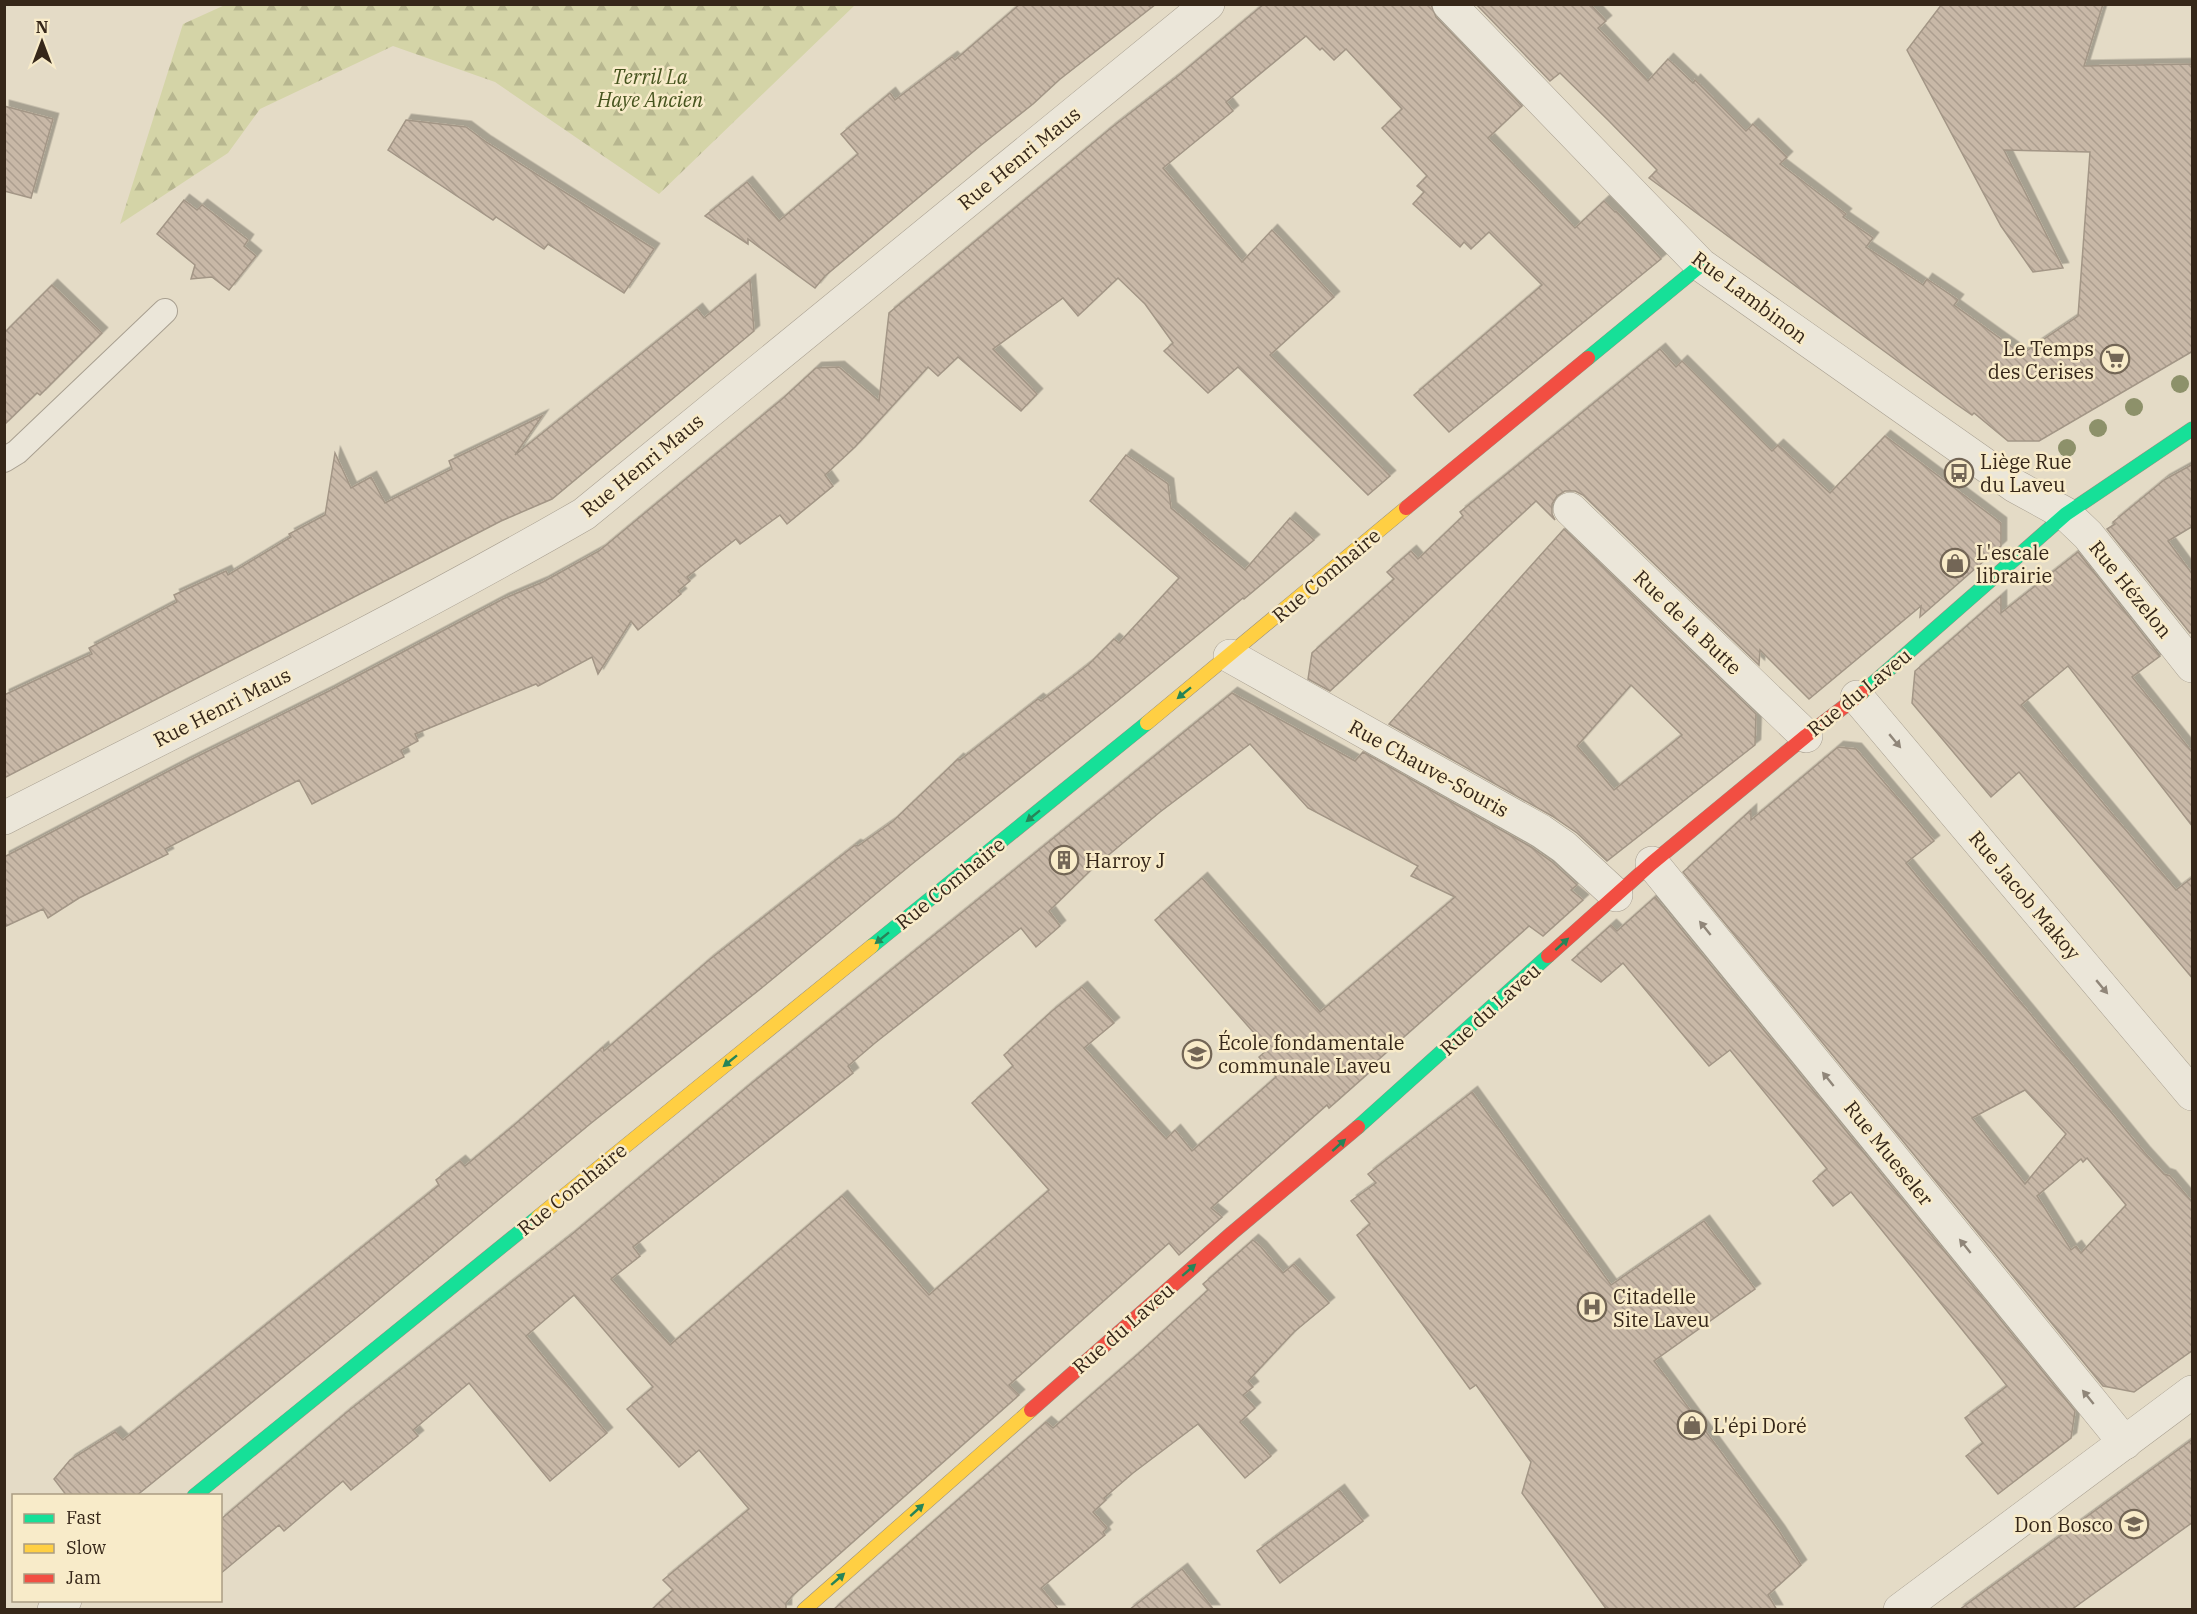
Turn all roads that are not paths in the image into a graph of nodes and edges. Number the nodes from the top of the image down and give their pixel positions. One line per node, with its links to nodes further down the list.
1 (1208, 4): 13 (street, Rue Henri Maus)
2 (1449, 4): 3 (street, Rue Lambinon)
3 (1701, 265): 8 (street, Rue Lambinon); 9 (street, Rue Comhaire)
4 (165, 311): 6 (lane)
5 (2193, 429): 8 (street, Rue du Laveu)
6 (4, 460)
7 (1570, 509): 12 (street, Rue de la Butte)
8 (2066, 514): 10 (street, Rue Hézelon); 11 (street, Rue du Laveu)
9 (1230, 656): 15 (street, Rue Chauve-Souris); 19 (street, Rue Comhaire, one-way to 19)
10 (2193, 666)
11 (1857, 697): 12 (street, Rue du Laveu); 16 (street, Rue Jacob Makoy, one-way to 16)
12 (1806, 735): 14 (street, Rue du Laveu)
13 (4, 818)
14 (1652, 863): 15 (street, Rue du Laveu); 18 (street, Rue Mueseler, one-way to 14)
15 (1617, 895): 20 (street, Rue du Laveu, one-way to 15)
16 (2193, 1094)
17 (2193, 1392): 18 (street)
18 (2125, 1443): 21 (street)
19 (196, 1494)
20 (804, 1610)
21 (1900, 1610)

